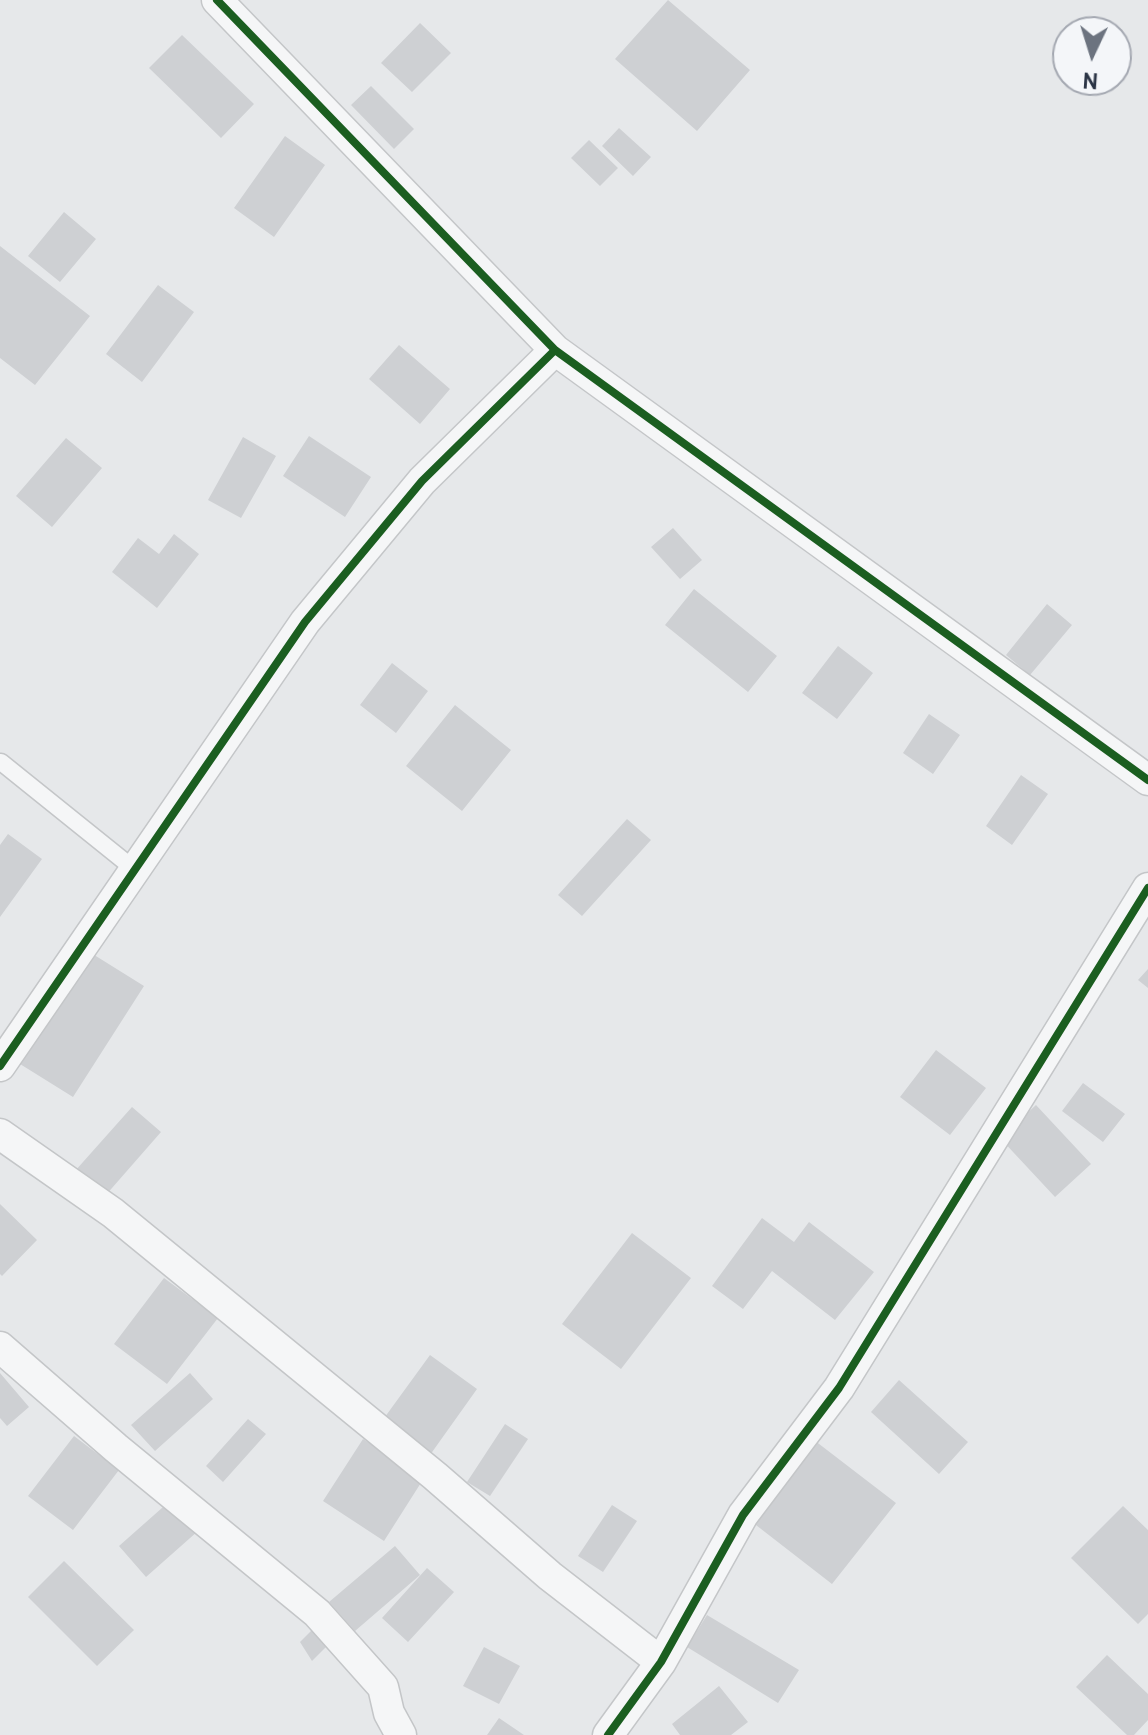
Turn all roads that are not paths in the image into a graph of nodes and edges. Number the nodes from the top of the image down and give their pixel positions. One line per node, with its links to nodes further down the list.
1 (217, 0): 2 (street)
2 (555, 350): 4 (street); 5 (street)
3 (1, 762): 5 (lane)
4 (1148, 780)
5 (134, 869): 7 (street)
6 (1148, 888): 10 (street)
7 (0, 1066)
8 (0, 1134): 10 (street)
9 (0, 1347): 11 (street)
10 (661, 1662): 12 (street)
11 (401, 1735)
12 (608, 1735)

